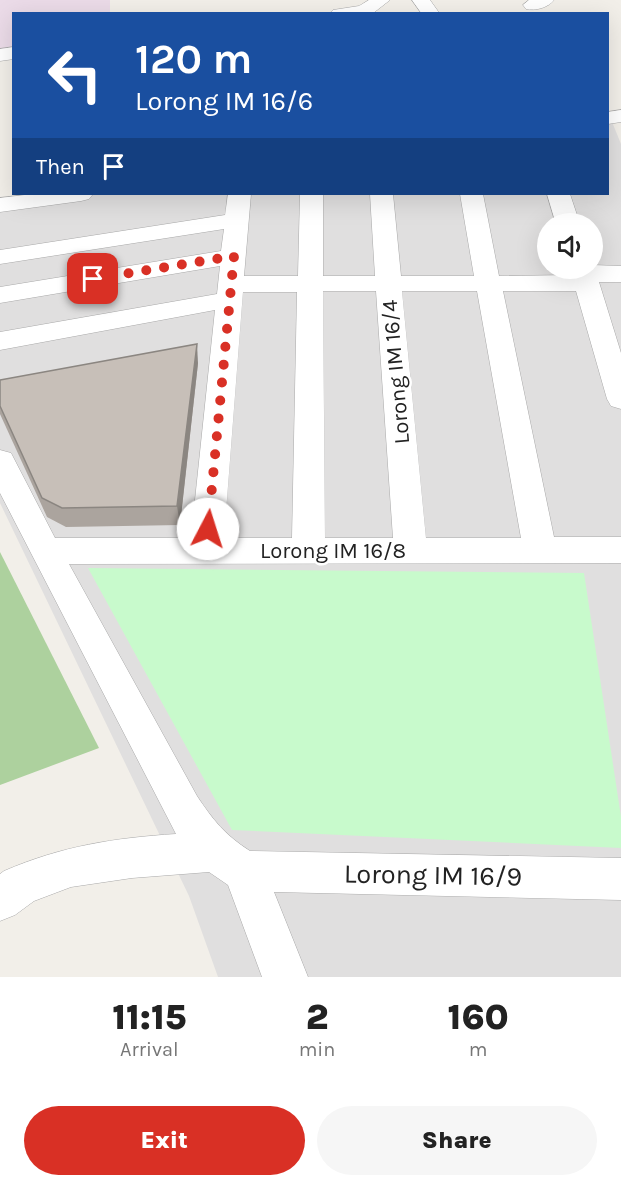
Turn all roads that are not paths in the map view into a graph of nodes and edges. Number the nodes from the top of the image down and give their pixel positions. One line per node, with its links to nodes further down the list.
1 (381, 0): 3 (street)
2 (420, 0): 4 (street)
3 (356, 12)
4 (429, 12)
5 (74, 195): 10 (street)
6 (311, 195): 19 (street)
7 (381, 195): 20 (street, Lorong IM 16/4)
8 (471, 195): 21 (street)
9 (559, 195): 12 (street)
10 (0, 205)
11 (238, 207): 13 (street); 14 (street)
12 (565, 213)
13 (234, 256): 22 (street); 23 (street)
14 (0, 257)
15 (603, 274): 16 (street)
16 (621, 274)
17 (541, 279): 21 (street)
18 (585, 279): 25 (street)
19 (310, 284): 20 (street); 22 (street); 30 (street)
20 (389, 284): 21 (street); 31 (street, Lorong IM 16/4)
21 (488, 284): 32 (street)
22 (230, 291): 24 (street); 29 (street)
23 (0, 295)
24 (0, 341)
25 (621, 399)
26 (0, 461): 28 (street)
27 (621, 550): 32 (street, Lorong IM 16/8)
28 (45, 551): 29 (street, Lorong IM 16/8); 33 (street)
29 (206, 551): 30 (street, Lorong IM 16/8)
30 (308, 551): 31 (street, Lorong IM 16/8)
31 (411, 551): 32 (street, Lorong IM 16/8)
32 (540, 551)
33 (230, 861): 34 (street, Lorong IM 16/9); 35 (street, Lorong IM 16/9); 36 (street)
34 (621, 879)
35 (0, 900)
36 (285, 977)

